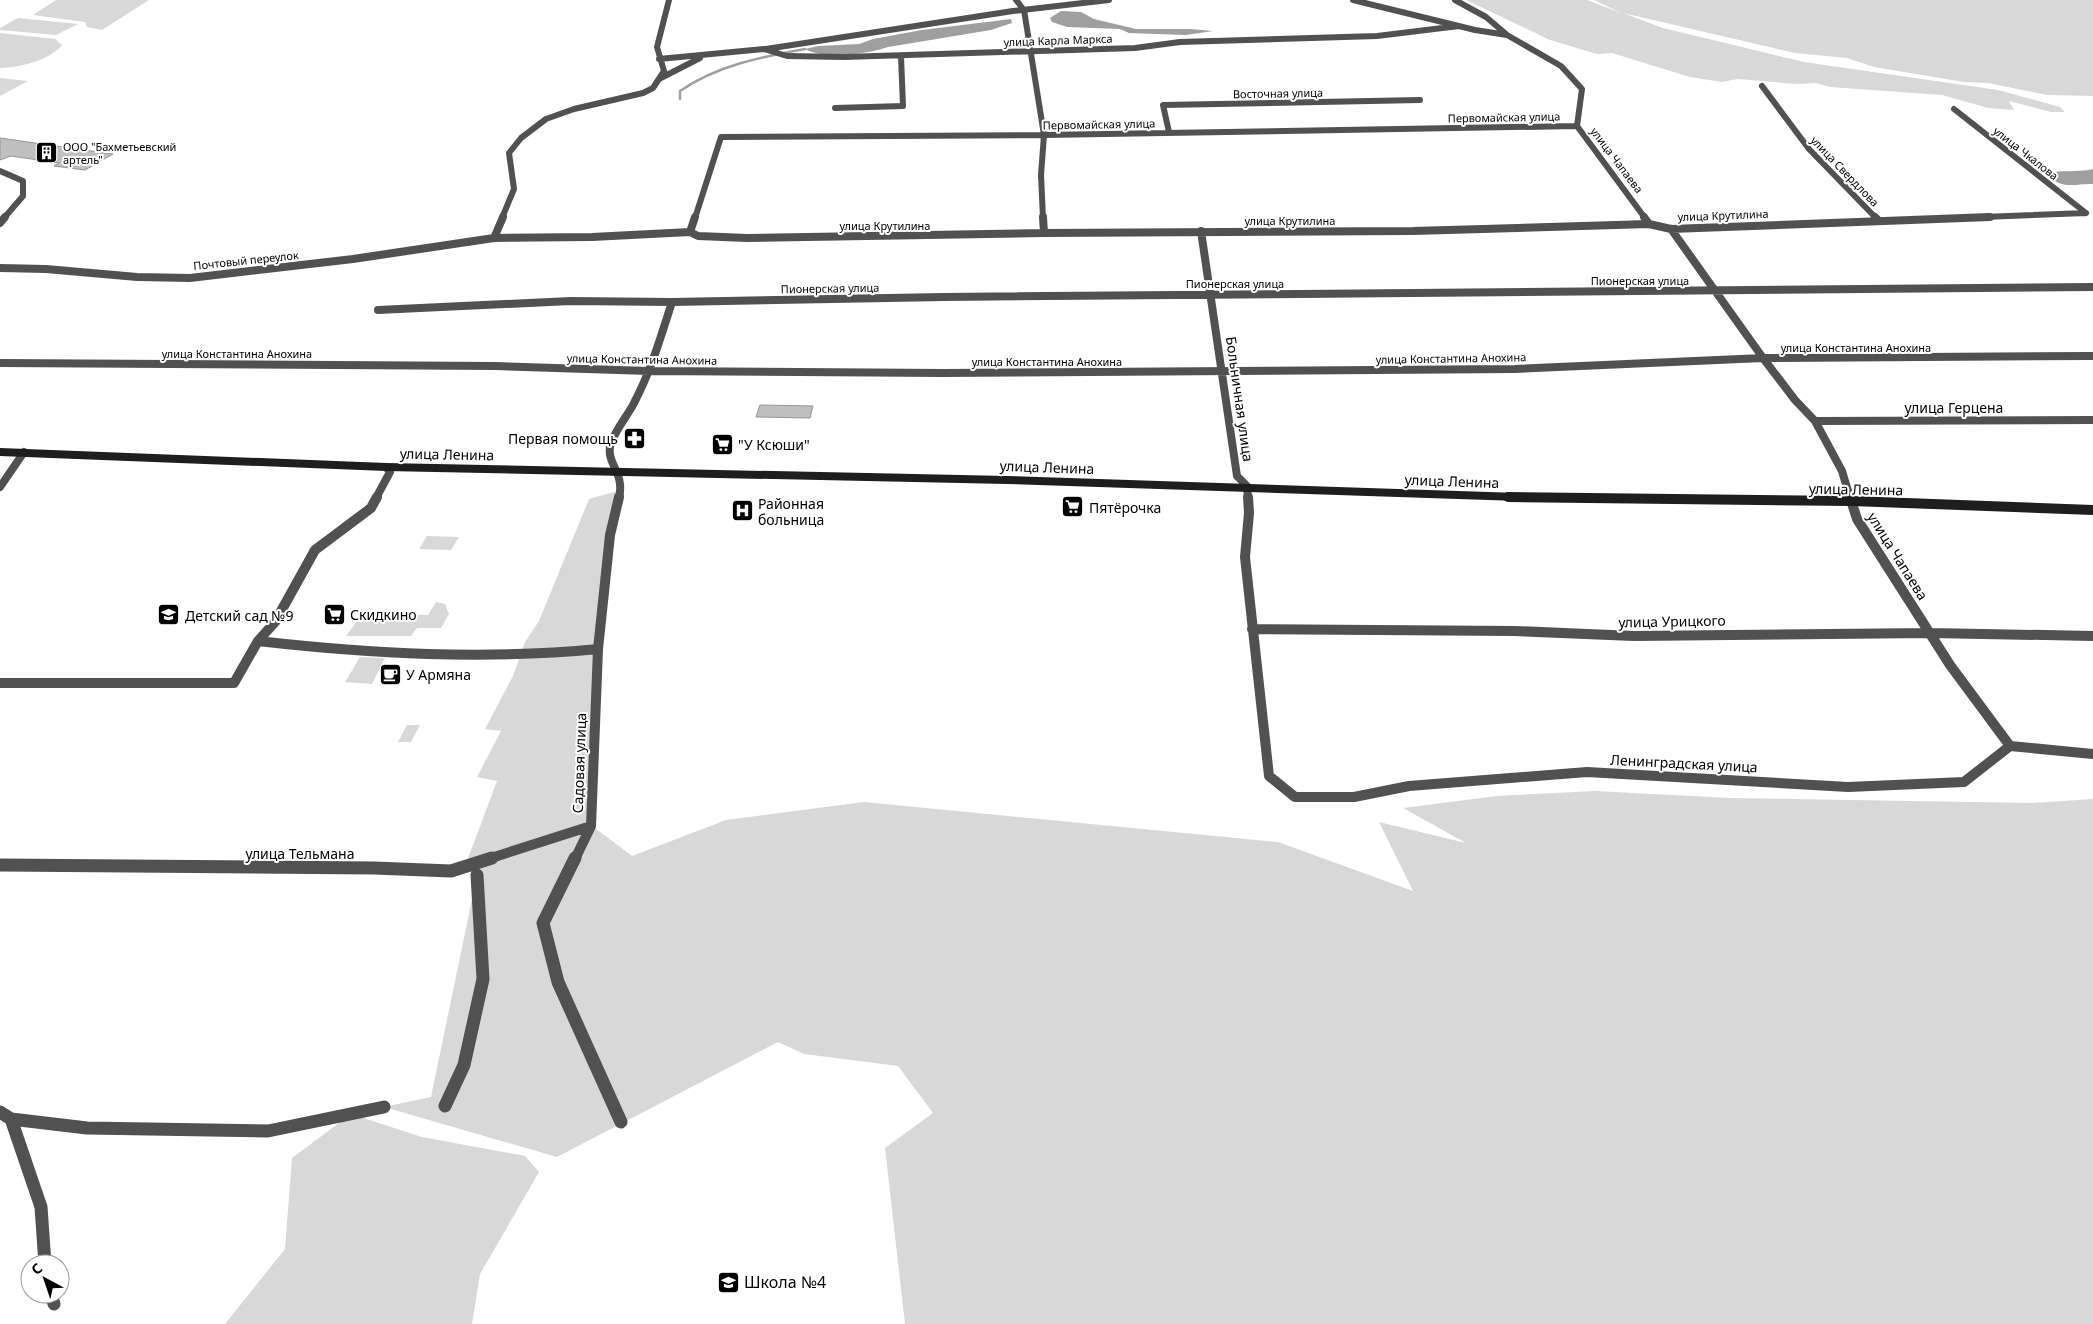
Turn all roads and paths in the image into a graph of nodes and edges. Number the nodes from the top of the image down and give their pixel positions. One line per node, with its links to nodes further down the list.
1 (670, 0): 13 (street)
2 (1016, 0): 6 (street)
3 (1109, 0): 6 (street)
4 (1353, 0): 7 (street, улица Чапаева)
5 (1455, 0): 8 (street)
6 (1024, 10): 9 (street); 10 (street)
7 (1459, 26): 8 (street, улица Чапаева); 10 (street, улица Карла Маркса)
8 (1507, 35): 19 (street, улица Чапаева)
9 (764, 49): 11 (street, улица Карла Маркса); 12 (street, улица Карла Маркса)
10 (1030, 51): 12 (street, улица Карла Маркса); 21 (street)
11 (714, 54): 13 (street, улица Карла Маркса); 14 (street)
12 (901, 56): 17 (street)
13 (659, 59): 14 (street)
14 (658, 79): 31 (street)
15 (1762, 86): 24 (street, улица Свердлова)
16 (1420, 100): 20 (street, Восточная улица)
17 (835, 108)
18 (1954, 109): 23 (street, улица Чкалова)
19 (1577, 126): 20 (street, Первомайская улица); 26 (street, улица Чапаева)
20 (1169, 132): 21 (street, Первомайская улица)
21 (1044, 135): 29 (street, Первомайская улица); 30 (street)
22 (0, 171): 25 (street)
23 (2086, 214): 24 (street, улица Крутилина)
24 (1878, 220): 27 (street, улица Крутилина)
25 (0, 223)
26 (1649, 224): 27 (street, улица Крутилина); 28 (street, улица Крутилина)
27 (1671, 229): 34 (street, улица Чапаева)
28 (1201, 231): 30 (street, улица Крутилина); 35 (street, Больничная улица)
29 (690, 232): 30 (street, улица Крутилина); 31 (street, улица Крутилина)
30 (1044, 232)
31 (494, 238): 32 (street, Почтовый переулок)
32 (0, 268)
33 (2093, 287): 34 (street, Пионерская улица)
34 (1717, 291): 35 (street, Пионерская улица); 39 (street, улица Чапаева)
35 (1210, 294): 36 (street, Пионерская улица); 42 (street, Больничная улица)
36 (672, 302): 37 (street, Пионерская улица); 41 (street, Садовая улица)
37 (378, 310)
38 (2093, 356): 39 (street, улица Константина Анохина)
39 (1763, 358): 42 (street, улица Константина Анохина); 44 (street, улица Чапаева)
40 (0, 363): 41 (street, улица Константина Анохина)
41 (649, 371): 42 (street, улица Константина Анохина); 48 (street, Садовая улица)
42 (1222, 372): 49 (street, Больничная улица)
43 (2093, 420): 44 (street, улица Герцена)
44 (1815, 421): 51 (street, улица Чапаева)
45 (0, 452): 46 (main road, улица Ленина)
46 (24, 452): 47 (main road, улица Ленина); 50 (street)
47 (386, 467): 48 (main road, улица Ленина); 56 (street)
48 (618, 470): 49 (main road, улица Ленина); 57 (street, Садовая улица)
49 (1247, 486): 51 (main road, улица Ленина); 53 (street, Больничная улица)
50 (0, 487)
51 (1852, 501): 52 (main road, улица Ленина); 54 (street, улица Чапаева)
52 (2093, 510)
53 (1252, 629): 54 (street, улица Урицкого); 61 (street, Больничная улица)
54 (1931, 633): 55 (street, улица Урицкого); 59 (street, улица Чапаева)
55 (2093, 636)
56 (258, 641): 57 (street); 58 (street)
57 (598, 649): 62 (street, Садовая улица)
58 (0, 683)
59 (2010, 746): 60 (street); 61 (street, Ленинградская улица)
60 (2093, 754)
61 (1269, 776)
62 (591, 826): 63 (street, улица Тельмана); 68 (street, Садовая улица)
63 (0, 865)
64 (477, 875): 65 (street)
65 (445, 1106)
66 (384, 1107): 67 (street)
67 (6, 1115): 69 (street)
68 (621, 1122)
69 (44, 1254)

